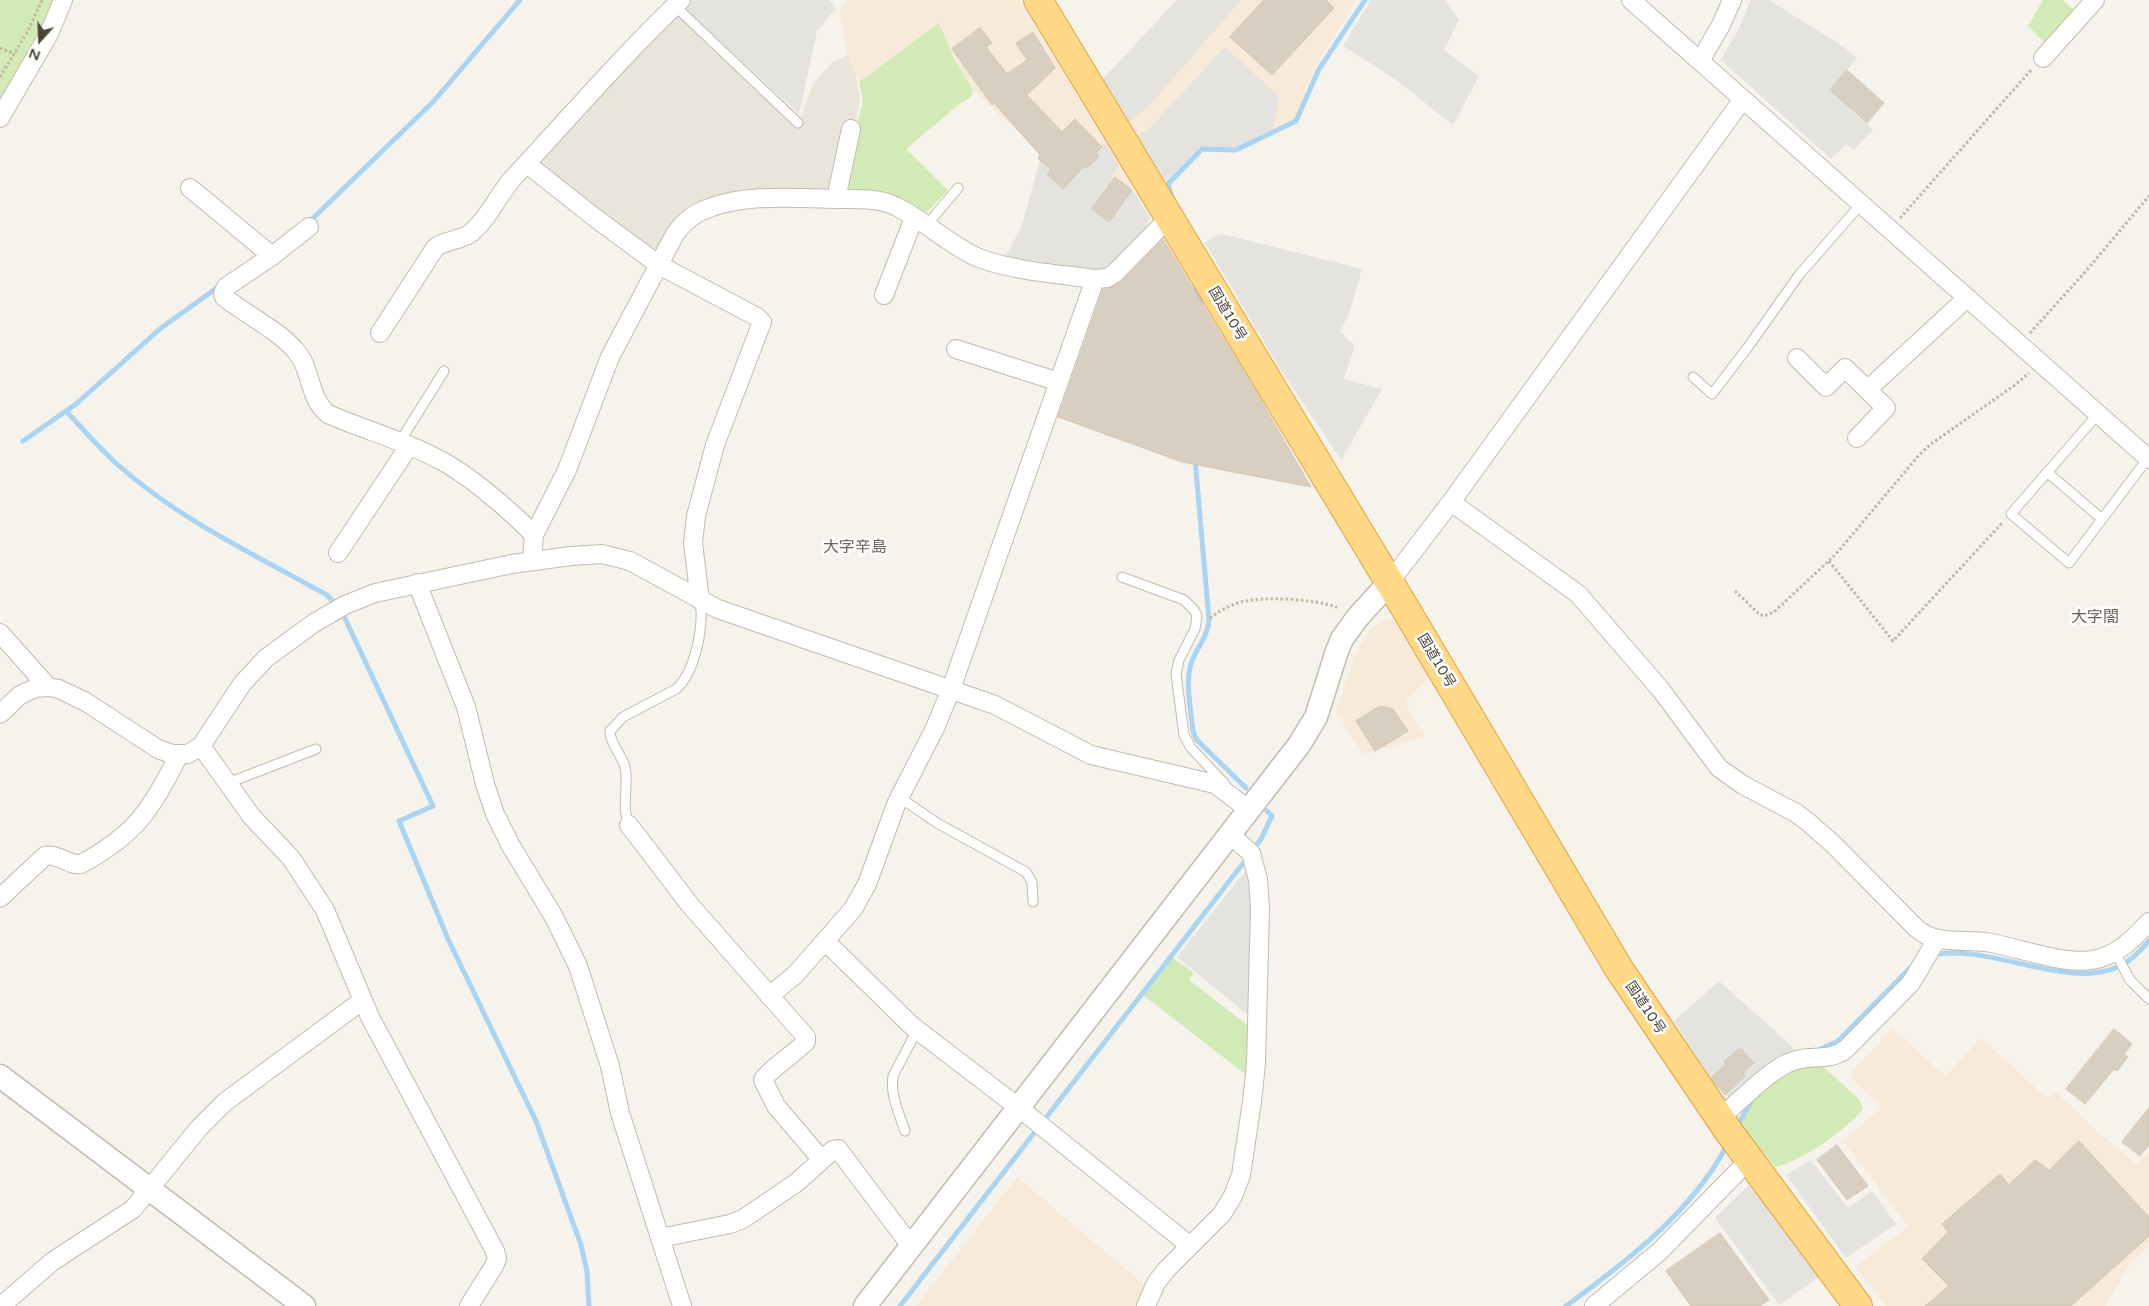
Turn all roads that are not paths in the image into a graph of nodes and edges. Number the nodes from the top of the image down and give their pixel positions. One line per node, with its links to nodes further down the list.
1 (63, 0): 10 (street)
2 (1038, 0): 18 (highway, 国道10号)
3 (1631, 0): 8 (street)
4 (1732, 0): 8 (street)
5 (2094, 0): 7 (street)
6 (679, 2): 11 (lane); 13 (street)
7 (2042, 58)
8 (1700, 61): 9 (street)
9 (1743, 99): 17 (street); 38 (street)
10 (0, 118)
11 (798, 124)
12 (851, 129): 16 (street)
13 (527, 164): 22 (street); 26 (street)
14 (190, 188): 21 (street)
15 (958, 188): 19 (lane)
16 (836, 199): 19 (street); 22 (street)
17 (1861, 204): 25 (street); 30 (lane)
18 (1169, 217): 23 (street); 45 (highway, 国道10号)
19 (920, 222): 23 (street); 24 (street)
20 (309, 227): 21 (street)
21 (272, 256): 35 (street)
22 (659, 265): 40 (street); 46 (street)
23 (1095, 279): 31 (street)
24 (884, 295)
25 (1967, 298): 32 (street); 33 (street)
26 (380, 333)
27 (956, 349): 31 (street)
28 (1797, 358): 32 (street)
29 (444, 370): 35 (lane)
30 (1693, 377)
31 (1058, 382): 49 (street)
32 (1867, 390): 34 (street)
33 (2098, 414): 36 (street); 37 (lane)
34 (1857, 438)
35 (404, 444): 40 (street); 41 (street)
36 (2149, 458): 39 (lane)
37 (2047, 472): 39 (lane); 39 (lane)
38 (1451, 502): 45 (street); 63 (street)
39 (2102, 519)
40 (534, 535): 42 (street)
41 (338, 553)
42 (532, 560): 44 (street); 46 (street)
43 (1122, 577): 55 (lane)
44 (417, 583): 51 (street); 76 (street)
45 (1389, 583): 57 (street); 73 (highway, 国道10号)
46 (700, 600): 49 (street); 58 (lane)
47 (0, 633): 48 (street)
48 (48, 687): 50 (street); 53 (street)
49 (951, 689): 55 (street); 56 (street)
50 (0, 714)
51 (201, 746): 53 (street); 54 (street)
52 (316, 749): 54 (lane)
53 (179, 755): 60 (street)
54 (228, 783): 68 (street)
55 (1228, 793): 57 (street)
56 (899, 797): 61 (lane); 64 (street)
57 (1248, 809): 59 (street)
58 (629, 826): 66 (street)
59 (1229, 834): 71 (street); 77 (street)
60 (0, 898)
61 (1033, 902)
62 (2149, 922): 65 (street)
63 (1937, 939): 65 (street); 73 (street)
64 (826, 942): 66 (street); 69 (street)
65 (2115, 952): 67 (lane)
66 (769, 996): 74 (street)
67 (2149, 999)
68 (363, 1000): 75 (street); 81 (street)
69 (917, 1030): 71 (street); 72 (lane)
70 (0, 1076): 75 (street)
71 (1018, 1107): 77 (street); 78 (street)
72 (904, 1131)
73 (1734, 1139): 85 (street); 86 (highway, 国道10号)
74 (822, 1160): 76 (street); 78 (street)
75 (149, 1189): 79 (street); 80 (street)
76 (660, 1238): 82 (street)
77 (1189, 1245): 84 (street)
78 (911, 1246): 83 (street)
79 (0, 1306)
80 (304, 1306)
81 (469, 1306)
82 (682, 1306)
83 (864, 1306)
84 (1146, 1306)
85 (1594, 1306)
86 (1858, 1306)

